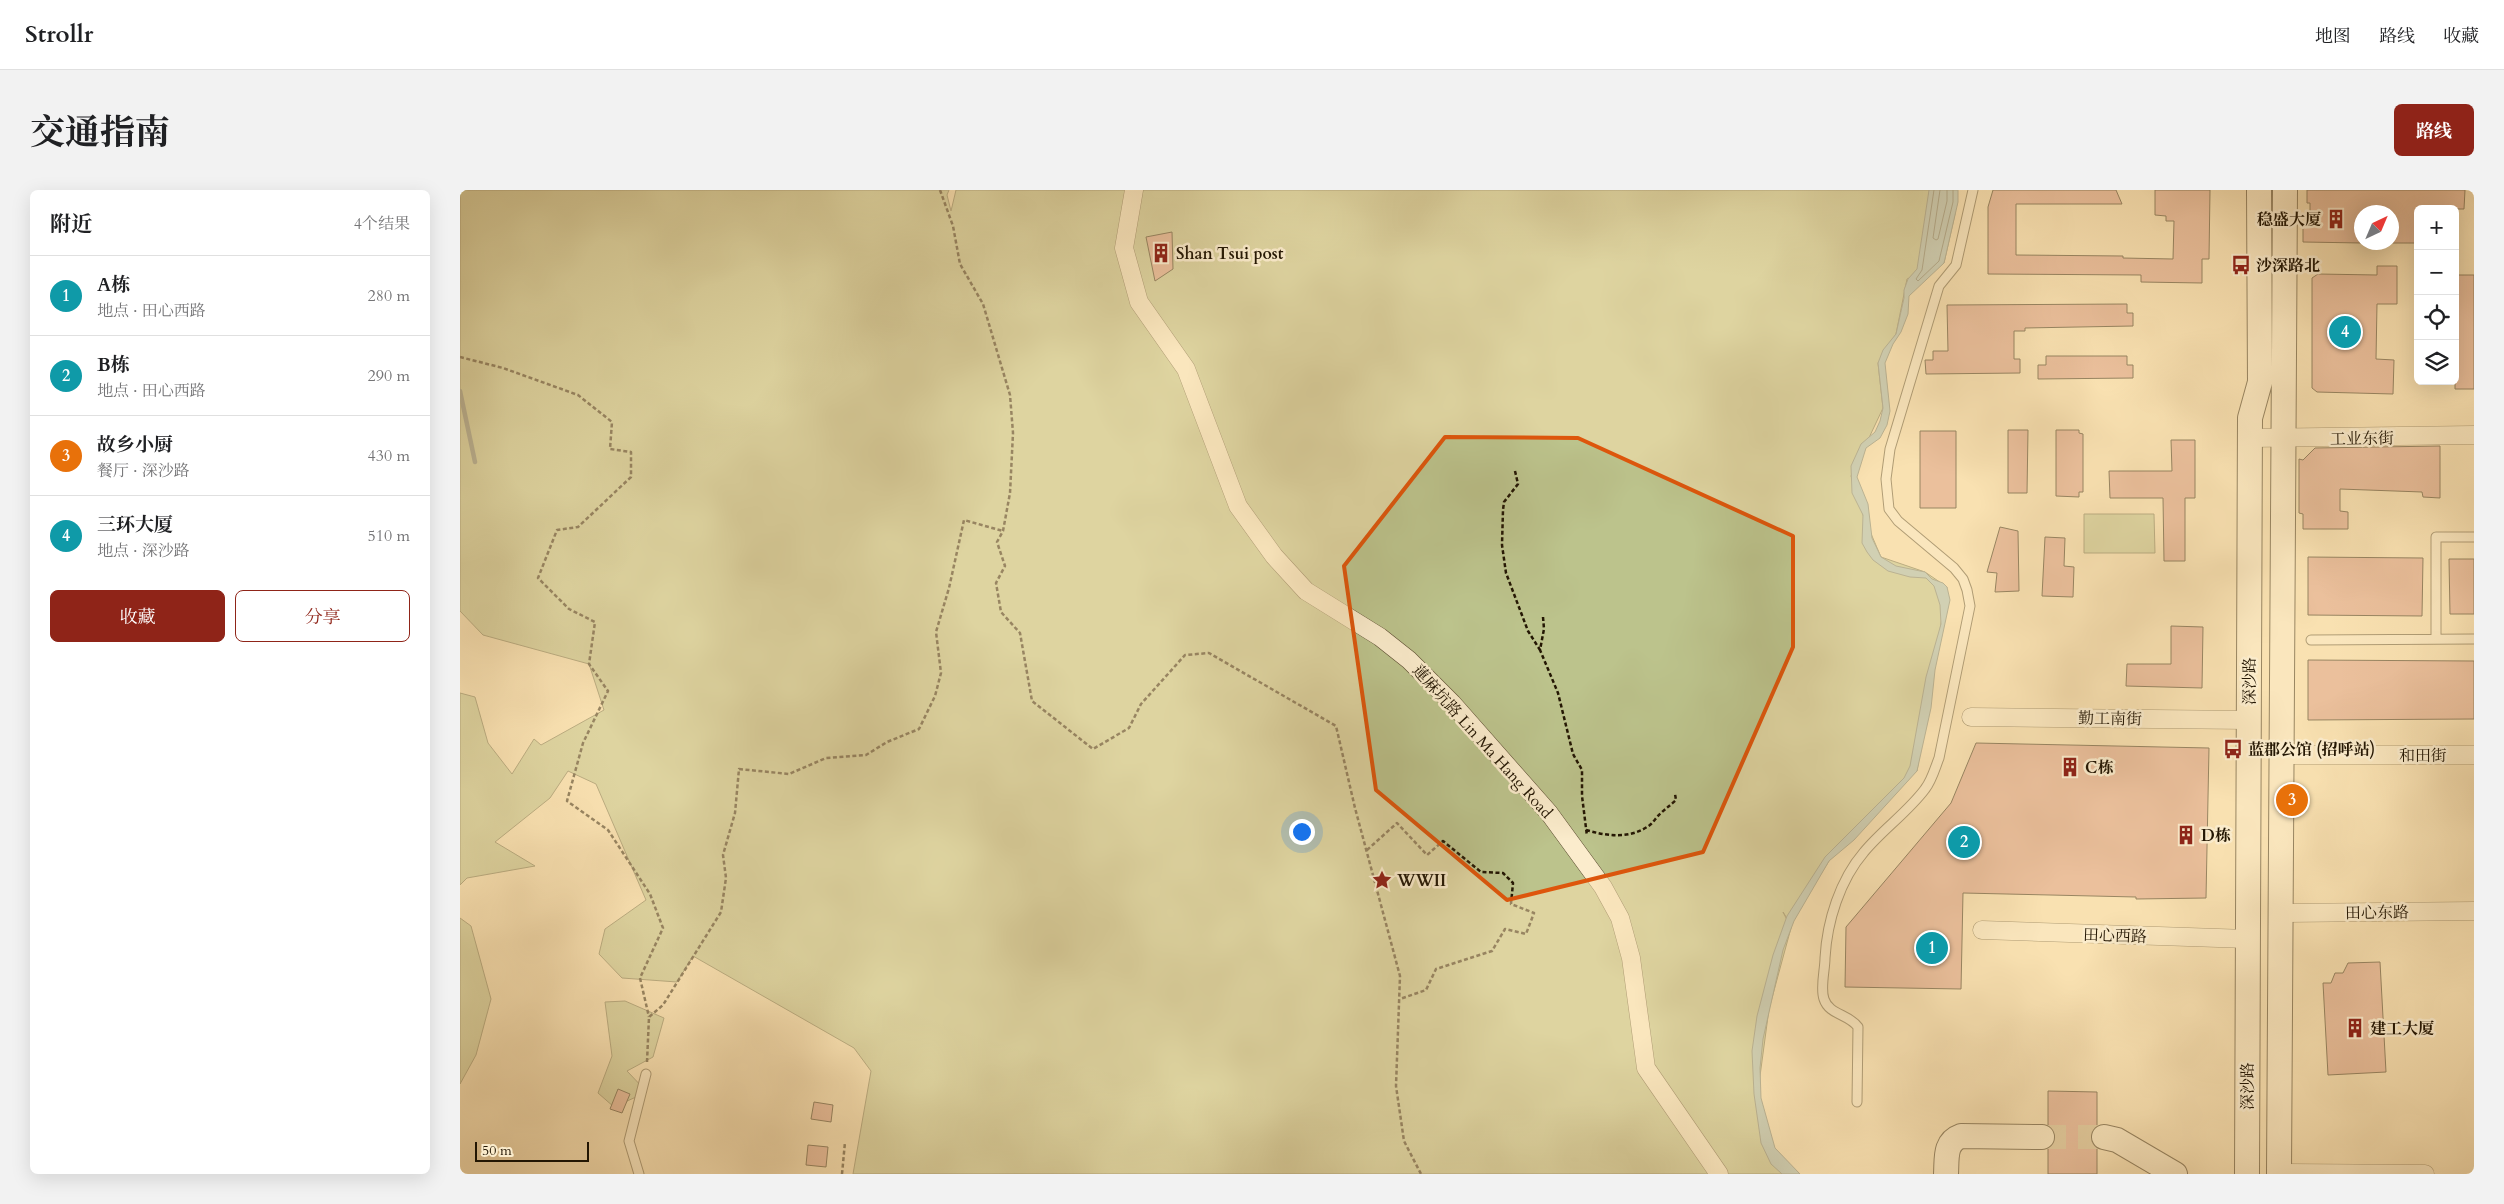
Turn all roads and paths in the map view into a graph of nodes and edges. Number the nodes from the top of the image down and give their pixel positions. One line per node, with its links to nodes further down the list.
1 (940, 190): 11 (path)
2 (1134, 190): 40 (street, 蓮麻坑路 Lin Ma Hang Road)
3 (1973, 190): 33 (lane)
4 (2260, 190): 8 (main road, 深沙路)
5 (2285, 190): 9 (main road, 深沙路)
6 (460, 357): 31 (path)
7 (2474, 435): 9 (street, 工业东街)
8 (2250, 438): 9 (street, 工业东街); 19 (main road, 深沙路)
9 (2282, 438): 20 (main road, 深沙路)
10 (1515, 471): 17 (path)
11 (1004, 531): 25 (path); 31 (path)
12 (2474, 537): 15 (lane)
13 (1543, 617): 17 (path)
14 (2474, 638): 15 (lane)
15 (2436, 639): 16 (lane)
16 (2311, 640)
17 (1540, 650): 23 (path)
18 (1971, 716): 19 (street, 勤工南街)
19 (2249, 720): 29 (main road, 深沙路)
20 (2281, 755): 21 (street, 和田街); 27 (main road, 深沙路)
21 (2474, 755)
22 (1675, 794): 23 (path)
23 (1586, 830): 24 (path)
24 (1589, 843)
25 (1367, 850): 30 (path); 30 (path)
26 (2474, 911): 27 (street, 田心东路)
27 (2281, 913): 44 (main road, 深沙路)
28 (1982, 930): 29 (street, 田心西路)
29 (2248, 939): 43 (main road, 深沙路)
30 (1400, 999): 39 (path)
31 (649, 1017): 32 (path)
32 (646, 1074): 37 (lane)
33 (1856, 1102)
34 (2042, 1137): 41 (main road)
35 (2104, 1137): 42 (main road)
36 (846, 1142): 38 (path)
37 (639, 1174)
38 (842, 1174)
39 (1421, 1174)
40 (1720, 1174)
41 (1946, 1174)
42 (2175, 1174)
43 (2247, 1174)
44 (2279, 1174): 45 (street)
45 (2425, 1174)

